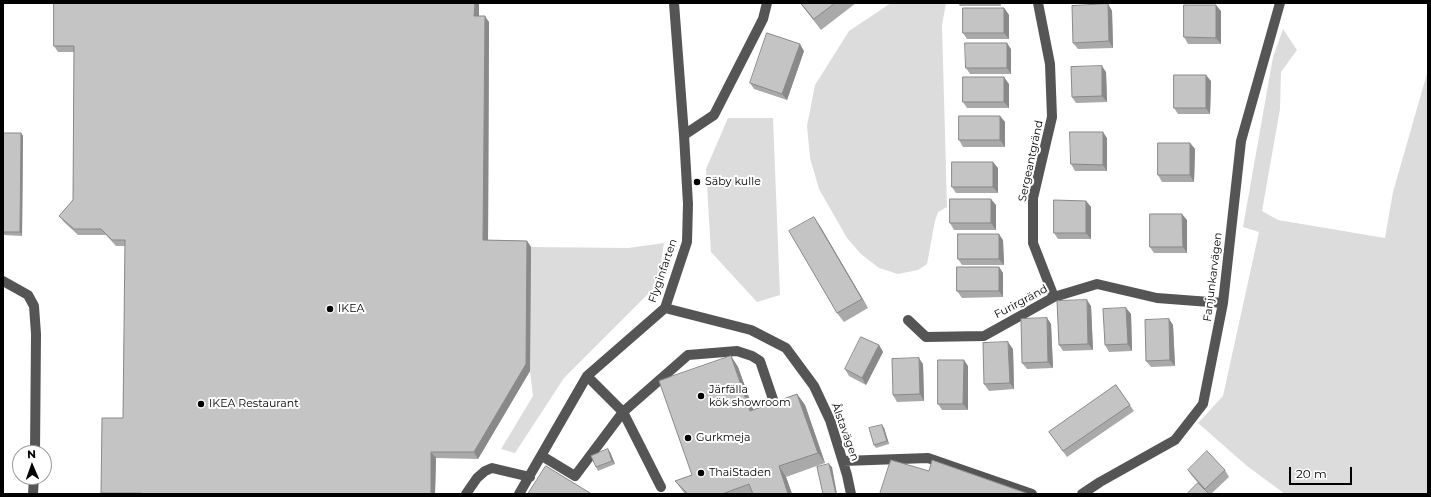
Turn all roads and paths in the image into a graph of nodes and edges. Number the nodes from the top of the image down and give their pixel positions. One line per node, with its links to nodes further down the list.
1 (674, 3): 5 (street, Flyginfarten)
2 (767, 3): 5 (street)
3 (1038, 3): 7 (street, Sergeantgränd)
4 (1280, 3): 8 (street, Fanjunkarvägen)
5 (684, 135): 9 (street, Flyginfarten)
6 (3, 281): 14 (street)
7 (1054, 297): 8 (street, Furirgränd); 10 (street, Furirgränd)
8 (1223, 303): 23 (street, Fanjunkarvägen)
9 (666, 308): 11 (street, Flyginfarten); 16 (street, Ålstavägen)
10 (908, 320)
11 (587, 376): 13 (street); 15 (street, Flyginfarten)
12 (777, 411): 13 (street)
13 (623, 412): 15 (street); 18 (street)
14 (35, 445)
15 (542, 456): 17 (street, Flyginfarten)
16 (843, 461): 21 (street, Ålstavägen); 22 (street)
17 (530, 477): 19 (street); 20 (street, Flyginfarten)
18 (662, 487)
19 (466, 494)
20 (519, 494)
21 (851, 494)
22 (1032, 494)
23 (1082, 494)

